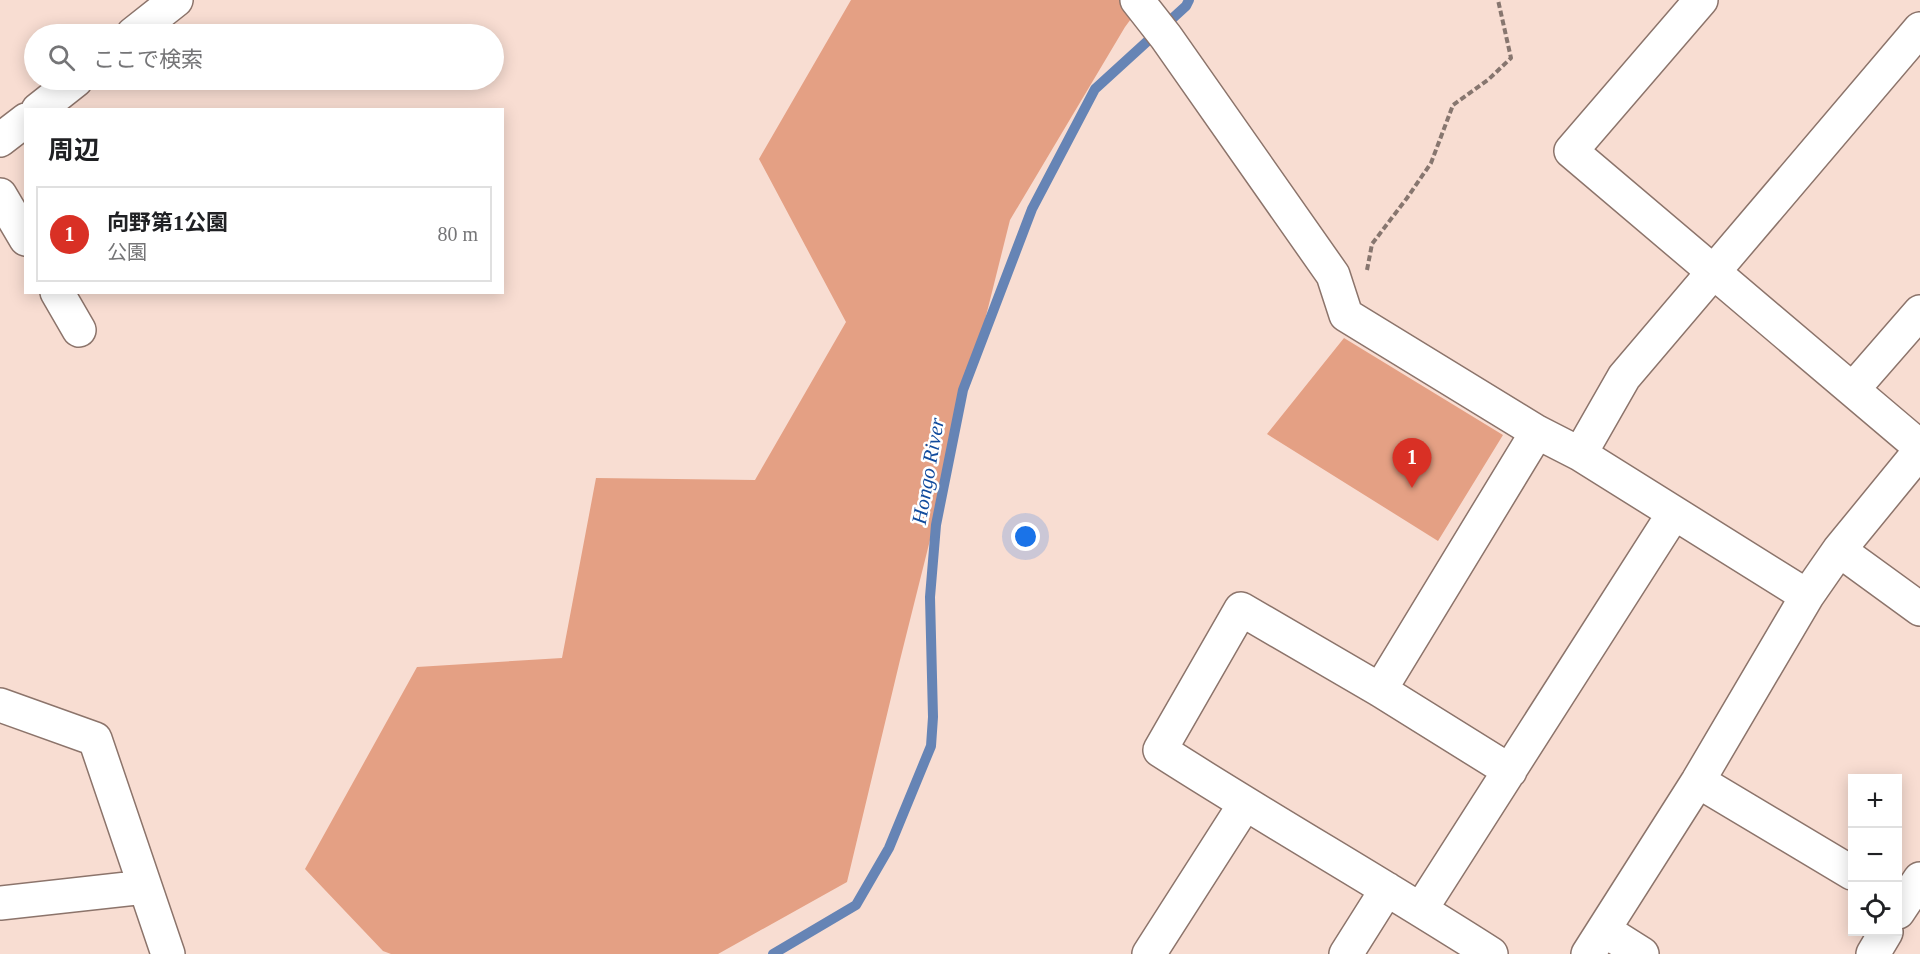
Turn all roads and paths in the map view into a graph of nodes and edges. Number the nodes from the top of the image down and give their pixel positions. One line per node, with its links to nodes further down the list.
1 (176, 0): 5 (street)
2 (1498, 0): 16 (path)
3 (1701, 0): 13 (street)
4 (1151, 17): 16 (street)
5 (146, 24)
6 (1920, 29): 13 (street)
7 (63, 90): 8 (street)
8 (41, 108)
9 (24, 122): 10 (street)
10 (0, 140)
11 (0, 195): 12 (street)
12 (24, 236)
13 (1714, 272): 18 (street); 21 (street)
14 (58, 294): 17 (street)
15 (1920, 312): 18 (street)
16 (1346, 315): 19 (street)
17 (79, 330)
18 (1853, 389): 20 (street)
19 (1537, 432): 21 (street); 26 (street)
20 (1920, 449): 23 (street)
21 (1580, 454): 22 (street)
22 (1674, 513): 24 (street); 28 (street)
23 (1839, 550): 24 (street); 25 (street)
24 (1807, 597): 29 (street)
25 (1920, 609)
26 (1380, 690): 28 (street); 30 (street)
27 (0, 705): 32 (street)
28 (1510, 771): 35 (street)
29 (1698, 781): 31 (street); 37 (street)
30 (1245, 804): 33 (street); 39 (street)
31 (1848, 871)
32 (145, 887): 34 (street); 38 (street)
33 (1387, 889): 35 (street); 40 (street)
34 (0, 903)
35 (1421, 909): 41 (street)
36 (1884, 936): 43 (street)
37 (1596, 942): 42 (street)
38 (168, 954)
39 (1149, 954)
40 (1346, 954)
41 (1491, 954)
42 (1642, 954)
43 (1873, 954)

